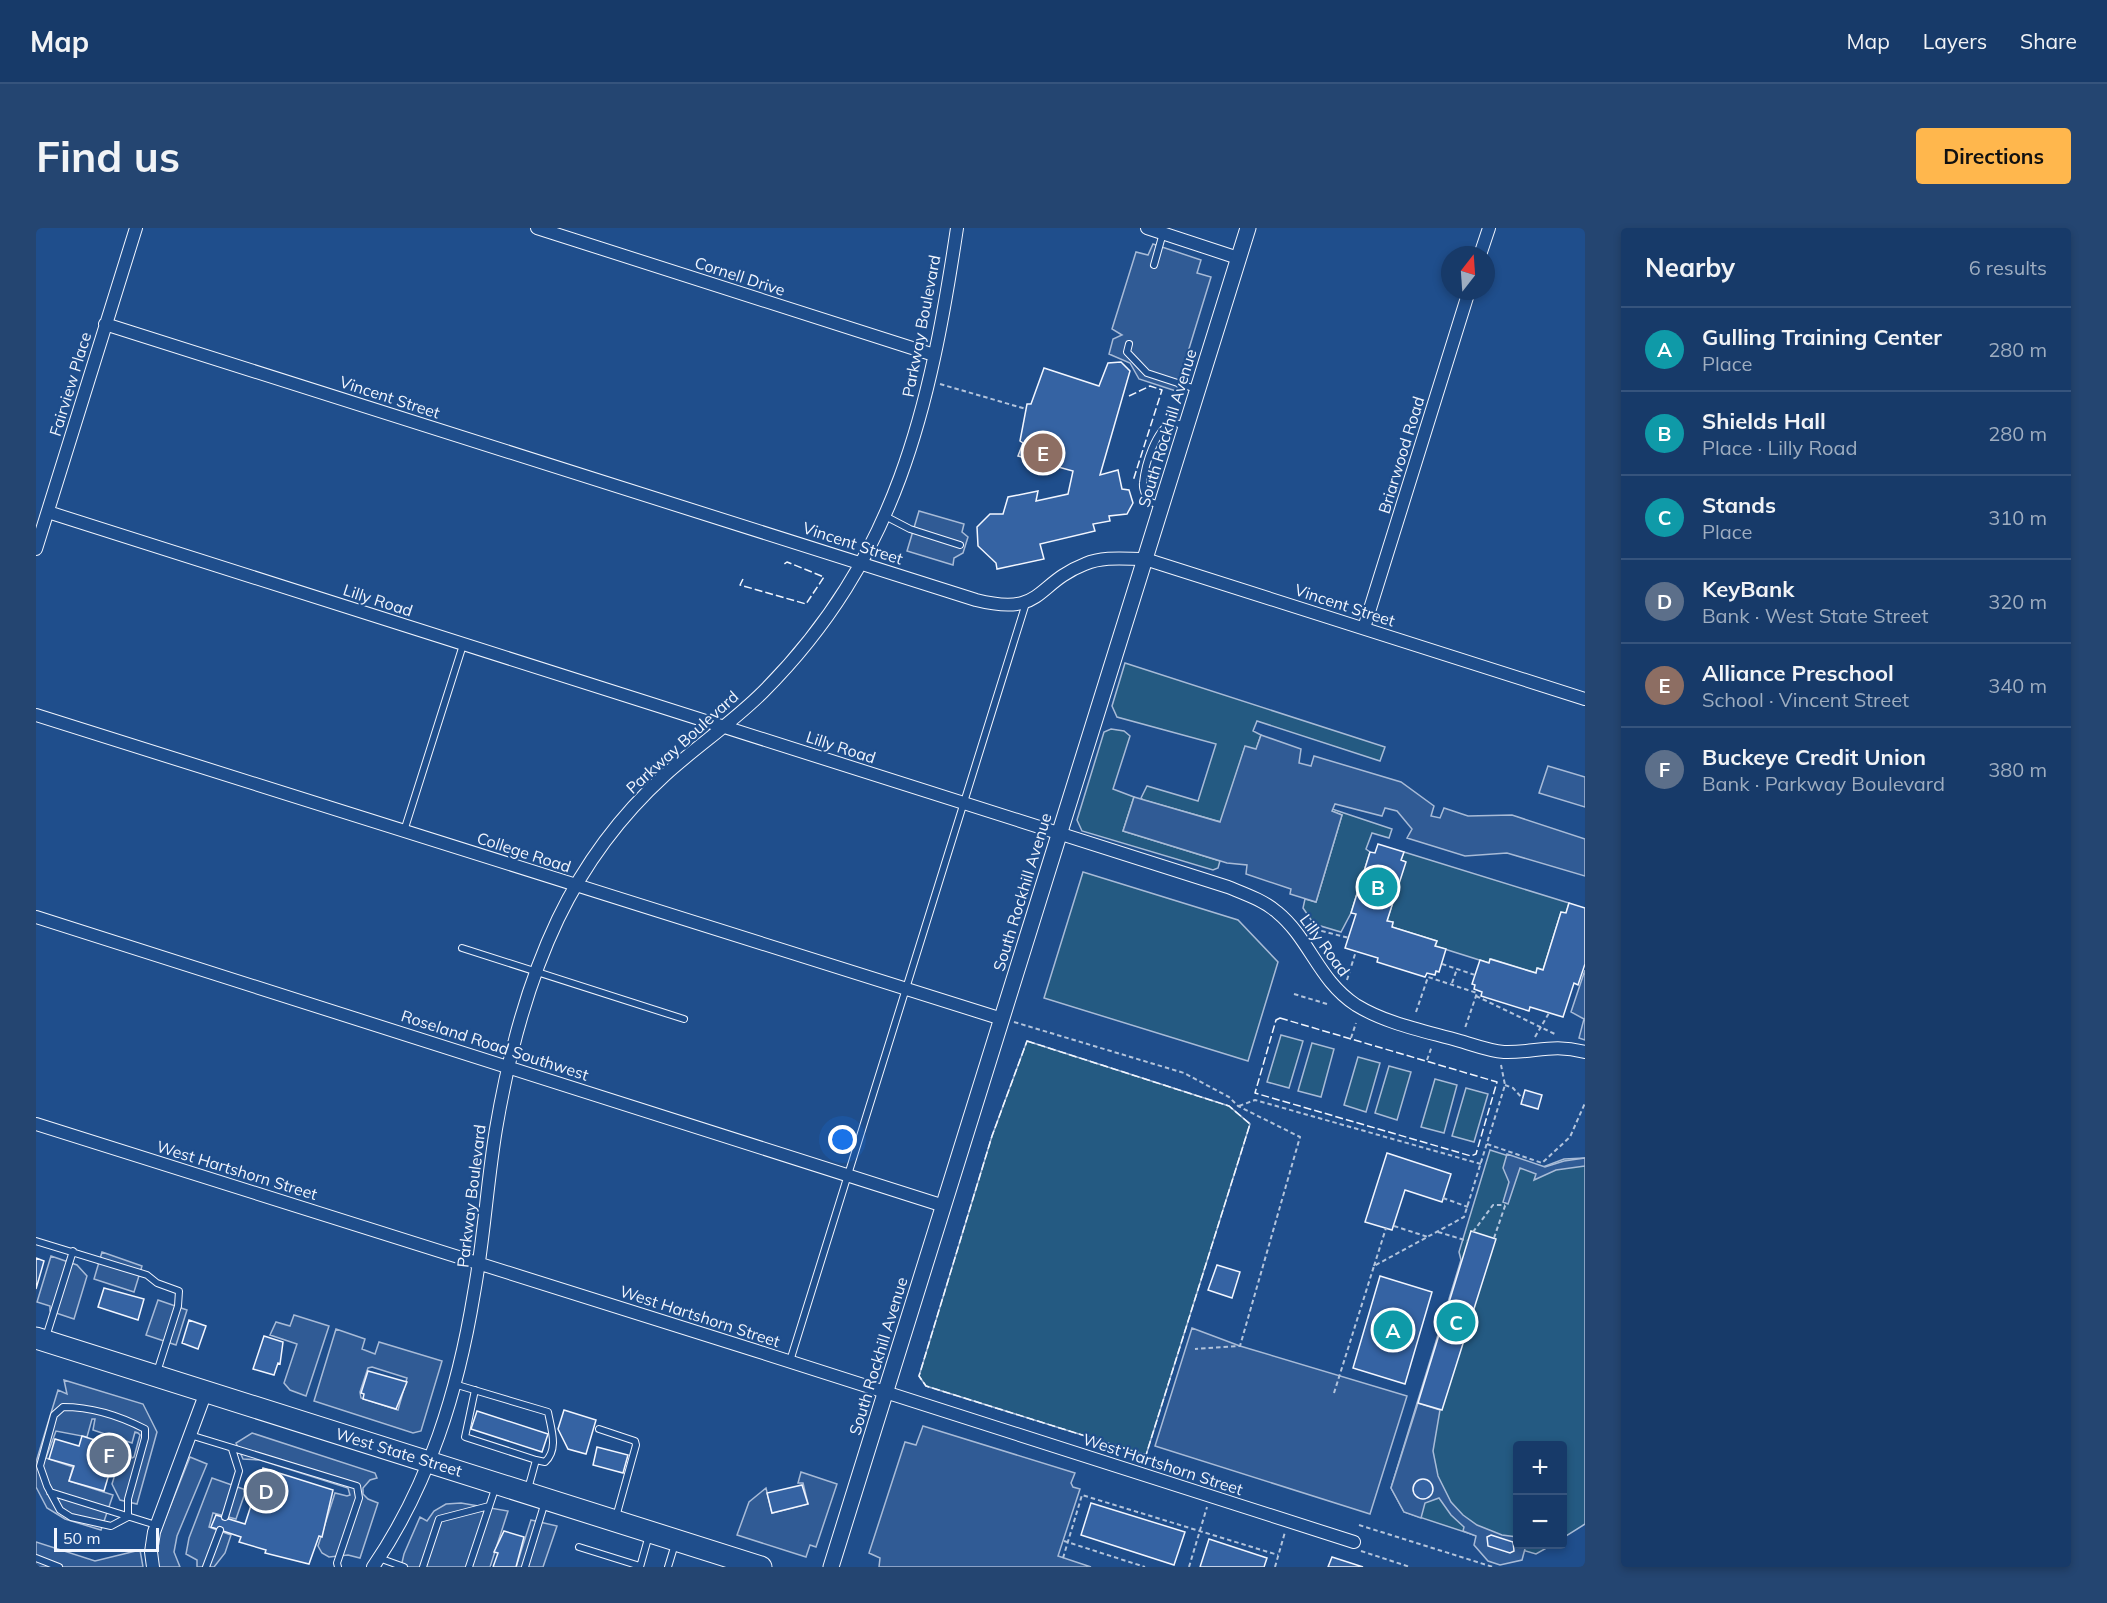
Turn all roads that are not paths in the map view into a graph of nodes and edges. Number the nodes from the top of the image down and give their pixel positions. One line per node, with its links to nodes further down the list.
1 (136, 228): 12 (street, Fairview Place)
2 (537, 228): 14 (street, Cornell Drive)
3 (957, 228): 14 (street, Parkway Boulevard)
4 (1146, 228): 7 (street)
5 (1248, 228): 9 (street, South Rockhill Avenue)
6 (1489, 228): 8 (street)
7 (1163, 233): 9 (street); 10 (lane)
8 (1483, 246)
9 (1238, 258): 15 (street, South Rockhill Avenue)
10 (1154, 265)
11 (1466, 300): 25 (street, Briarwood Road)
12 (105, 324): 18 (street, Fairview Place); 23 (street, Vincent Street)
13 (1129, 344): 15 (lane)
14 (934, 355): 19 (street, Parkway Boulevard)
15 (1198, 389): 16 (street, South Rockhill Avenue)
16 (1186, 427): 17 (street, South Rockhill Avenue); 17 (lane)
17 (1162, 506): 22 (street, South Rockhill Avenue)
18 (48, 512): 21 (street, Fairview Place); 26 (street, Lilly Road)
19 (885, 516): 20 (lane); 23 (street, Parkway Boulevard)
20 (960, 545)
21 (36, 549)
22 (1145, 560): 24 (street, Vincent Street); 25 (street, Vincent Street); 32 (street, South Rockhill Avenue)
23 (861, 563): 24 (street, Vincent Street); 29 (street, Parkway Boulevard)
24 (1026, 603): 30 (lane)
25 (1364, 628): 27 (street, Vincent Street)
26 (463, 645): 29 (street, Lilly Road); 31 (lane)
27 (1584, 696)
28 (36, 715): 31 (street, College Road)
29 (721, 727): 30 (street, Lilly Road); 33 (street, Parkway Boulevard)
30 (963, 803): 32 (street, Lilly Road); 37 (lane)
31 (404, 831): 33 (street, College Road)
32 (1059, 834): 39 (street, South Rockhill Avenue); 40 (street, Lilly Road)
33 (576, 886): 36 (street, Parkway Boulevard); 37 (street, College Road)
34 (36, 917): 41 (street, Roseland Road Southwest)
35 (462, 948): 36 (lane)
36 (537, 974): 38 (lane); 41 (street, Parkway Boulevard)
37 (905, 989): 39 (street, College Road); 43 (lane)
38 (684, 1019)
39 (1002, 1019): 44 (street, South Rockhill Avenue)
40 (1585, 1053)
41 (508, 1067): 43 (street, Roseland Road Southwest); 47 (street, Parkway Boulevard)
42 (36, 1124): 47 (street, West Hartshorn Street)
43 (847, 1175): 44 (street, Roseland Road Southwest); 49 (lane)
44 (944, 1206): 54 (street, South Rockhill Avenue)
45 (36, 1241): 46 (lane)
46 (73, 1251): 48 (lane); 50 (lane)
47 (479, 1263): 49 (street, West Hartshorn Street); 51 (street, Parkway Boulevard)
48 (40, 1340): 50 (highway, West State Street)
49 (790, 1362): 54 (street, West Hartshorn Street)
50 (156, 1376): 53 (highway, West State Street)
51 (454, 1384): 52 (lane); 59 (street, Parkway Boulevard)
52 (475, 1390): 58 (lane); 58 (lane)
53 (206, 1392): 56 (street); 59 (highway, West State Street)
54 (886, 1393): 71 (street, West Hartshorn Street); 86 (street, South Rockhill Avenue)
55 (599, 1429): 66 (lane)
56 (190, 1435): 57 (lane); 67 (street)
57 (232, 1449): 65 (lane); 78 (lane)
58 (536, 1460): 62 (lane)
59 (430, 1462): 60 (highway, West State Street); 74 (street, Parkway Boulevard)
60 (497, 1483): 62 (highway, West State Street); 63 (lane)
61 (50, 1492): 64 (lane); 64 (lane); 64 (lane)
62 (536, 1495): 66 (highway, West State Street); 82 (lane)
63 (489, 1506): 80 (lane); 81 (lane)
64 (128, 1517): 67 (lane)
65 (225, 1518)
66 (615, 1521): 69 (highway, West State Street)
67 (157, 1525): 76 (street)
68 (220, 1530): 77 (lane)
69 (650, 1532): 70 (highway, West State Street); 83 (lane)
70 (676, 1540): 84 (lane); 85 (highway, West State Street)
71 (1354, 1542)
72 (579, 1547): 83 (lane)
73 (36, 1558): 75 (lane)
74 (376, 1562): 79 (lane)
75 (59, 1567)
76 (153, 1567)
77 (206, 1567)
78 (338, 1567)
79 (404, 1567)
80 (423, 1567)
81 (469, 1567)
82 (525, 1567)
83 (640, 1567)
84 (668, 1567)
85 (758, 1567)
86 (831, 1567)

